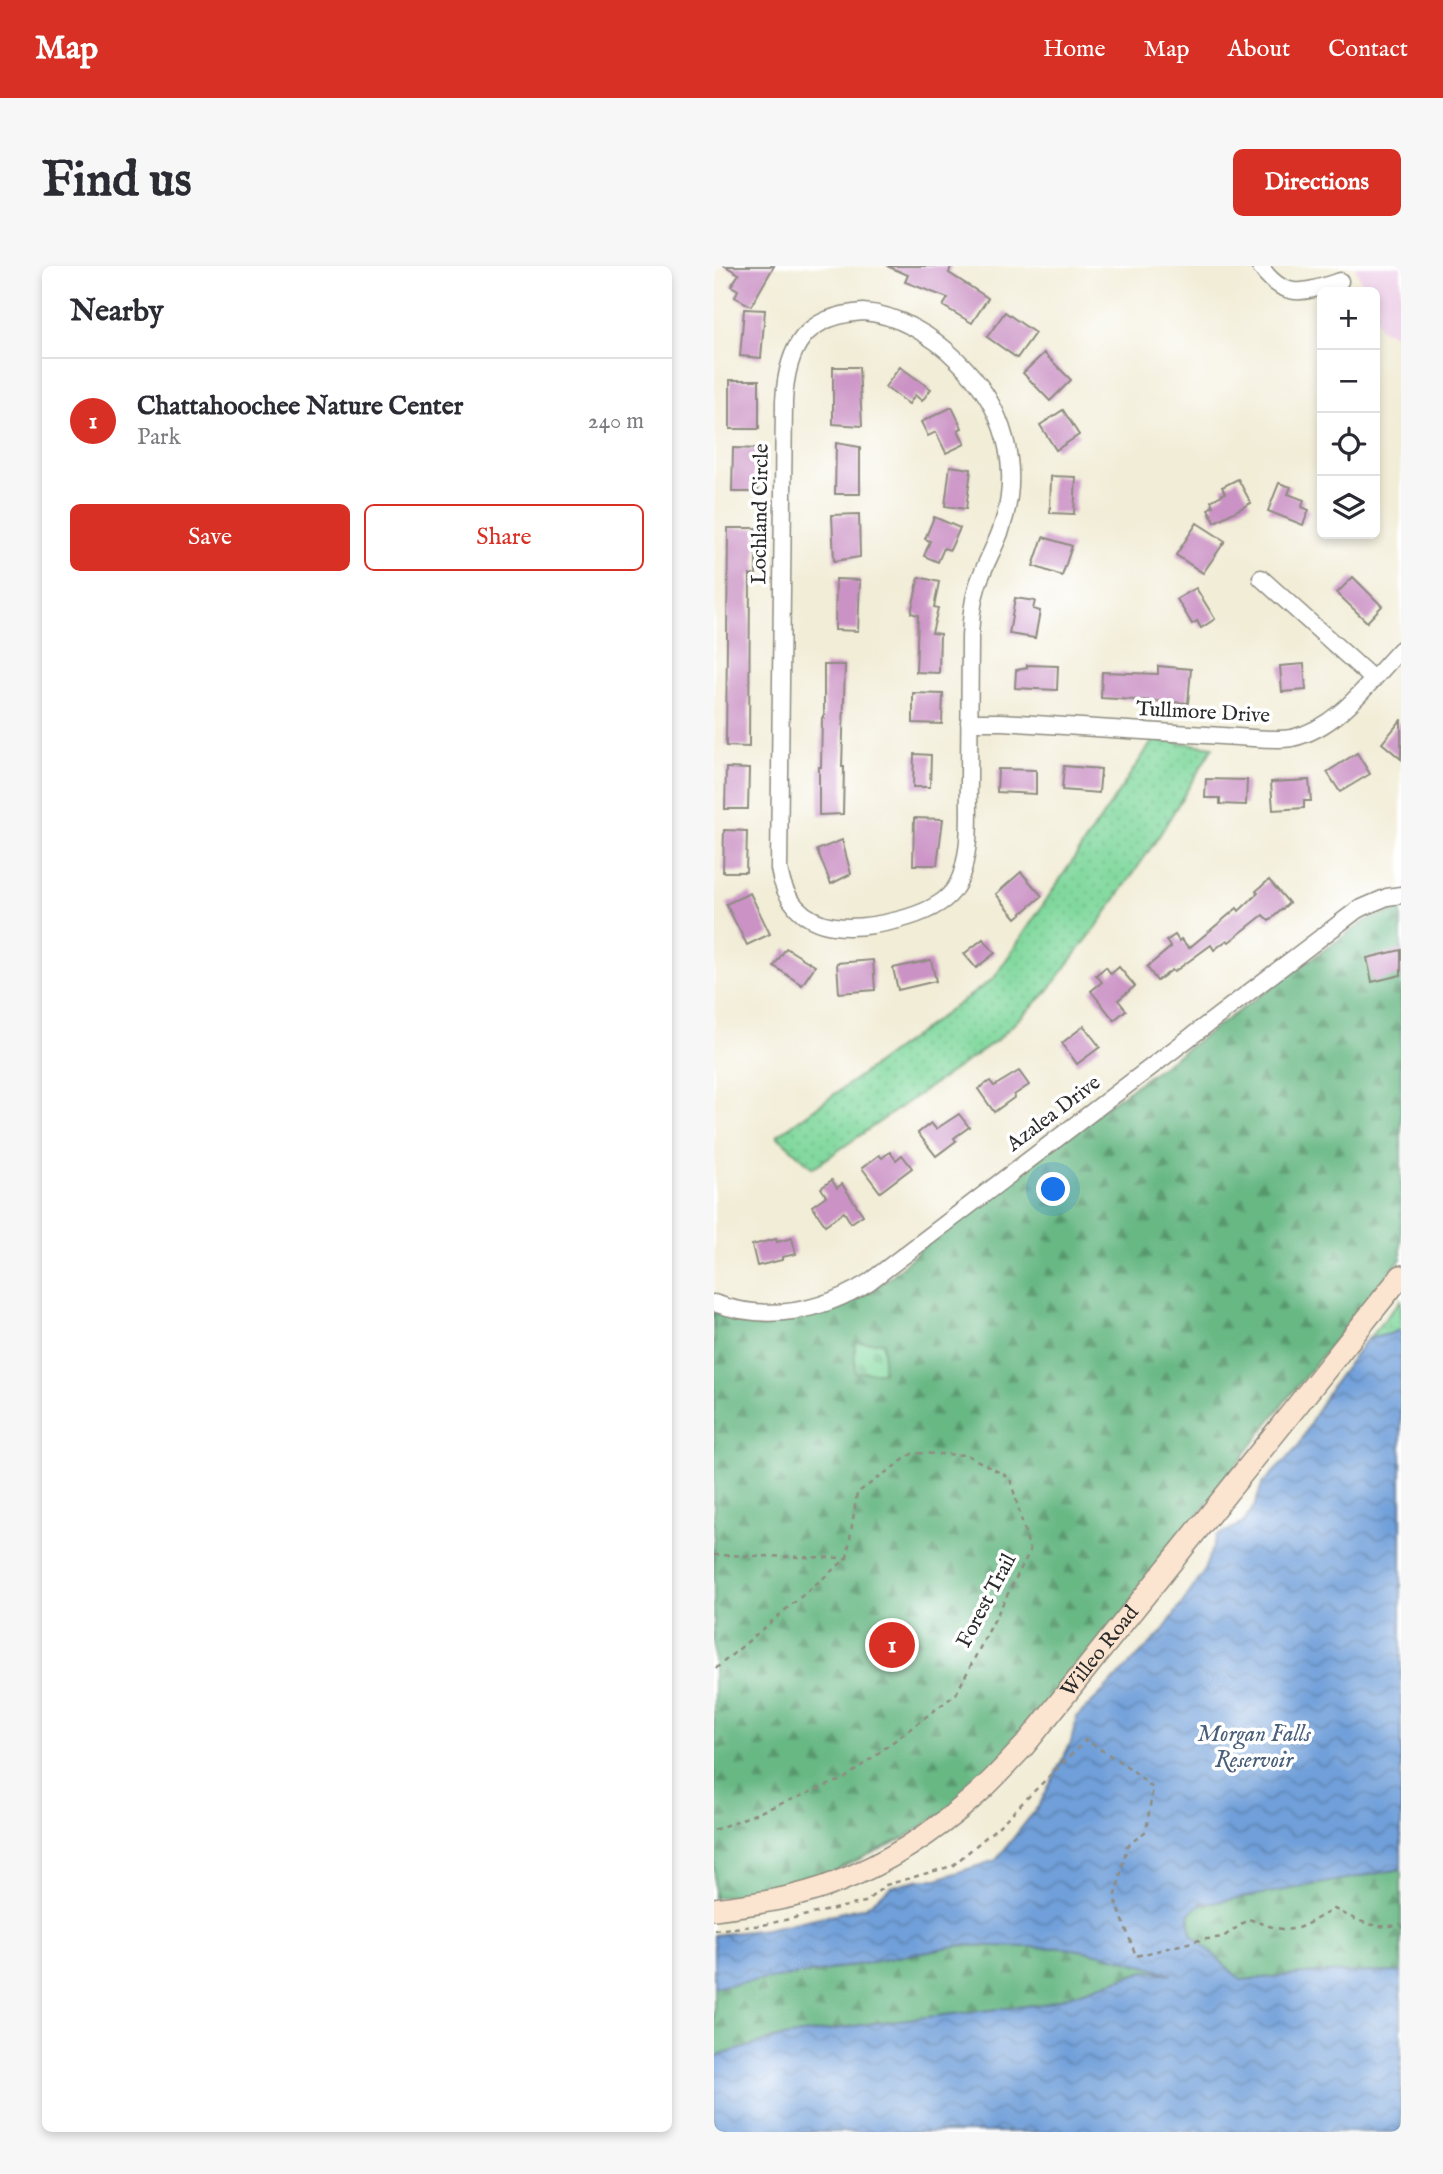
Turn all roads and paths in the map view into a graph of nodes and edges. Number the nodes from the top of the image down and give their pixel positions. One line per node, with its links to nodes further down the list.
1 (1261, 266): 2 (street)
2 (1340, 281)
3 (1261, 578): 5 (street)
4 (1401, 649): 5 (street, Tullmore Drive)
5 (1373, 678): 6 (street, Tullmore Drive)
6 (969, 722): 6 (street, Lochland Circle)
7 (1401, 895): 9 (street, Azalea Drive)
8 (1401, 1276): 15 (street, Willeo Road)
9 (714, 1303)
10 (714, 1555): 11 (path)
11 (847, 1558): 12 (path); 14 (path, Forest Trail)
12 (714, 1670)
13 (1086, 1740): 16 (path)
14 (714, 1830)
15 (714, 1909)
16 (1401, 1924)

